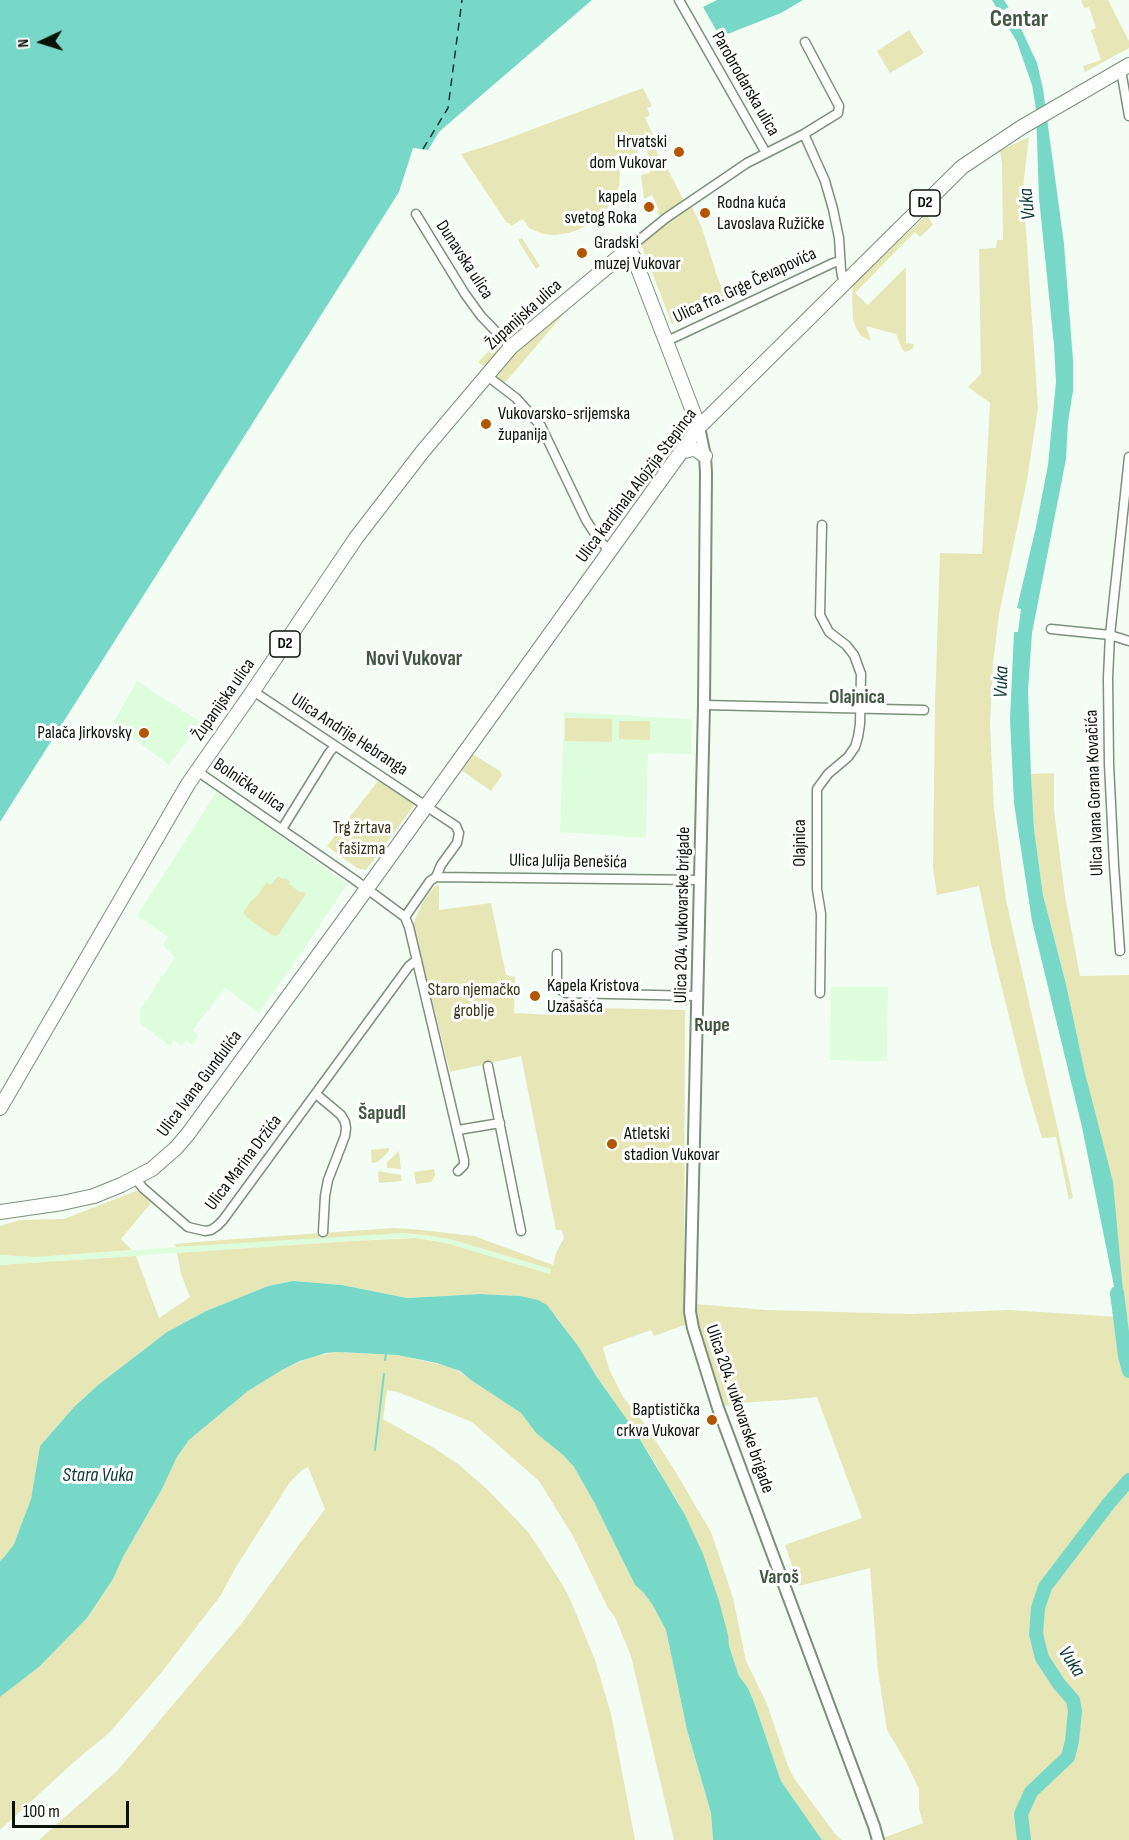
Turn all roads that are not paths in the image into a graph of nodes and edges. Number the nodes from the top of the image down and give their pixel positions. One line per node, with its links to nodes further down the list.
1 (679, 0): 6 (street, Parobrodarska ulica)
2 (805, 42): 5 (street)
3 (1125, 67): 4 (street); 10 (main road, Ulica kardinala Alojzija Stepinca / D2)
4 (1129, 116)
5 (804, 134): 6 (street); 9 (street)
6 (766, 153): 8 (street)
7 (416, 214): 12 (street, Dunavska ulica)
8 (629, 251): 11 (main road); 12 (main road, Županijska ulica / D2)
9 (840, 261): 10 (street); 11 (street, Ulica fra. Grge Čevapovića)
10 (846, 282): 14 (main road, Ulica kardinala Alojzija Stepinca / D2)
11 (665, 342): 14 (main road)
12 (511, 347): 13 (main road, Županijska ulica / D2)
13 (486, 375): 19 (street); 23 (main road, Županijska ulica / D2)
14 (699, 428): 15 (main road, Ulica kardinala Alojzija Stepinca / D2); 16 (street, Ulica 204. vukovarske brigade)
15 (681, 452): 16 (main road); 19 (main road, Ulica kardinala Alojzija Stepinca / D2)
16 (705, 456): 24 (street, Ulica 204. vukovarske brigade)
17 (1129, 457): 21 (street, Ulica Ivana Gorana Kovačića)
18 (822, 525): 25 (street, Olajnica)
19 (610, 551): 29 (main road, Ulica kardinala Alojzija Stepinca / D2)
20 (1051, 629): 21 (street)
21 (1110, 635): 22 (street); 35 (street, Ulica Ivana Gorana Kovačića)
22 (1129, 641)
23 (253, 691): 27 (street, Ulica Andrije Hebranga); 28 (main road, Županijska ulica / D2)
24 (704, 705): 25 (street); 32 (street, Ulica 204. vukovarske brigade)
25 (861, 709): 26 (street); 38 (street, Olajnica)
26 (924, 710)
27 (335, 746): 29 (street, Ulica Andrije Hebranga); 30 (street, Bolnička ulica)
28 (197, 771): 30 (street, Bolnička ulica); 42 (main road, Županijska ulica / D2)
29 (427, 806): 31 (street); 33 (main road, D2)
30 (282, 829): 33 (street, Bolnička ulica)
31 (436, 877): 32 (street, Ulica Julija Benešića); 34 (street)
32 (700, 880): 39 (street, Ulica 204. vukovarske brigade)
33 (366, 889): 34 (street); 46 (main road, Ulica Ivana Gundulića / D2)
34 (405, 917): 37 (street)
35 (1120, 951)
36 (557, 954): 39 (street)
37 (417, 960): 41 (street, Ulica Marina Držića); 44 (street)
38 (820, 993)
39 (698, 996): 50 (street, Ulica 204. vukovarske brigade)
40 (488, 1066): 43 (street)
41 (316, 1094): 46 (street, Ulica Marina Držića); 49 (street)
42 (0, 1108)
43 (500, 1123): 44 (street); 48 (street)
44 (458, 1130): 45 (street)
45 (458, 1171)
46 (135, 1178): 47 (main road, Ulica Ivana Gundulića / D2)
47 (0, 1212)
48 (521, 1231)
49 (323, 1232)
50 (878, 1840)

